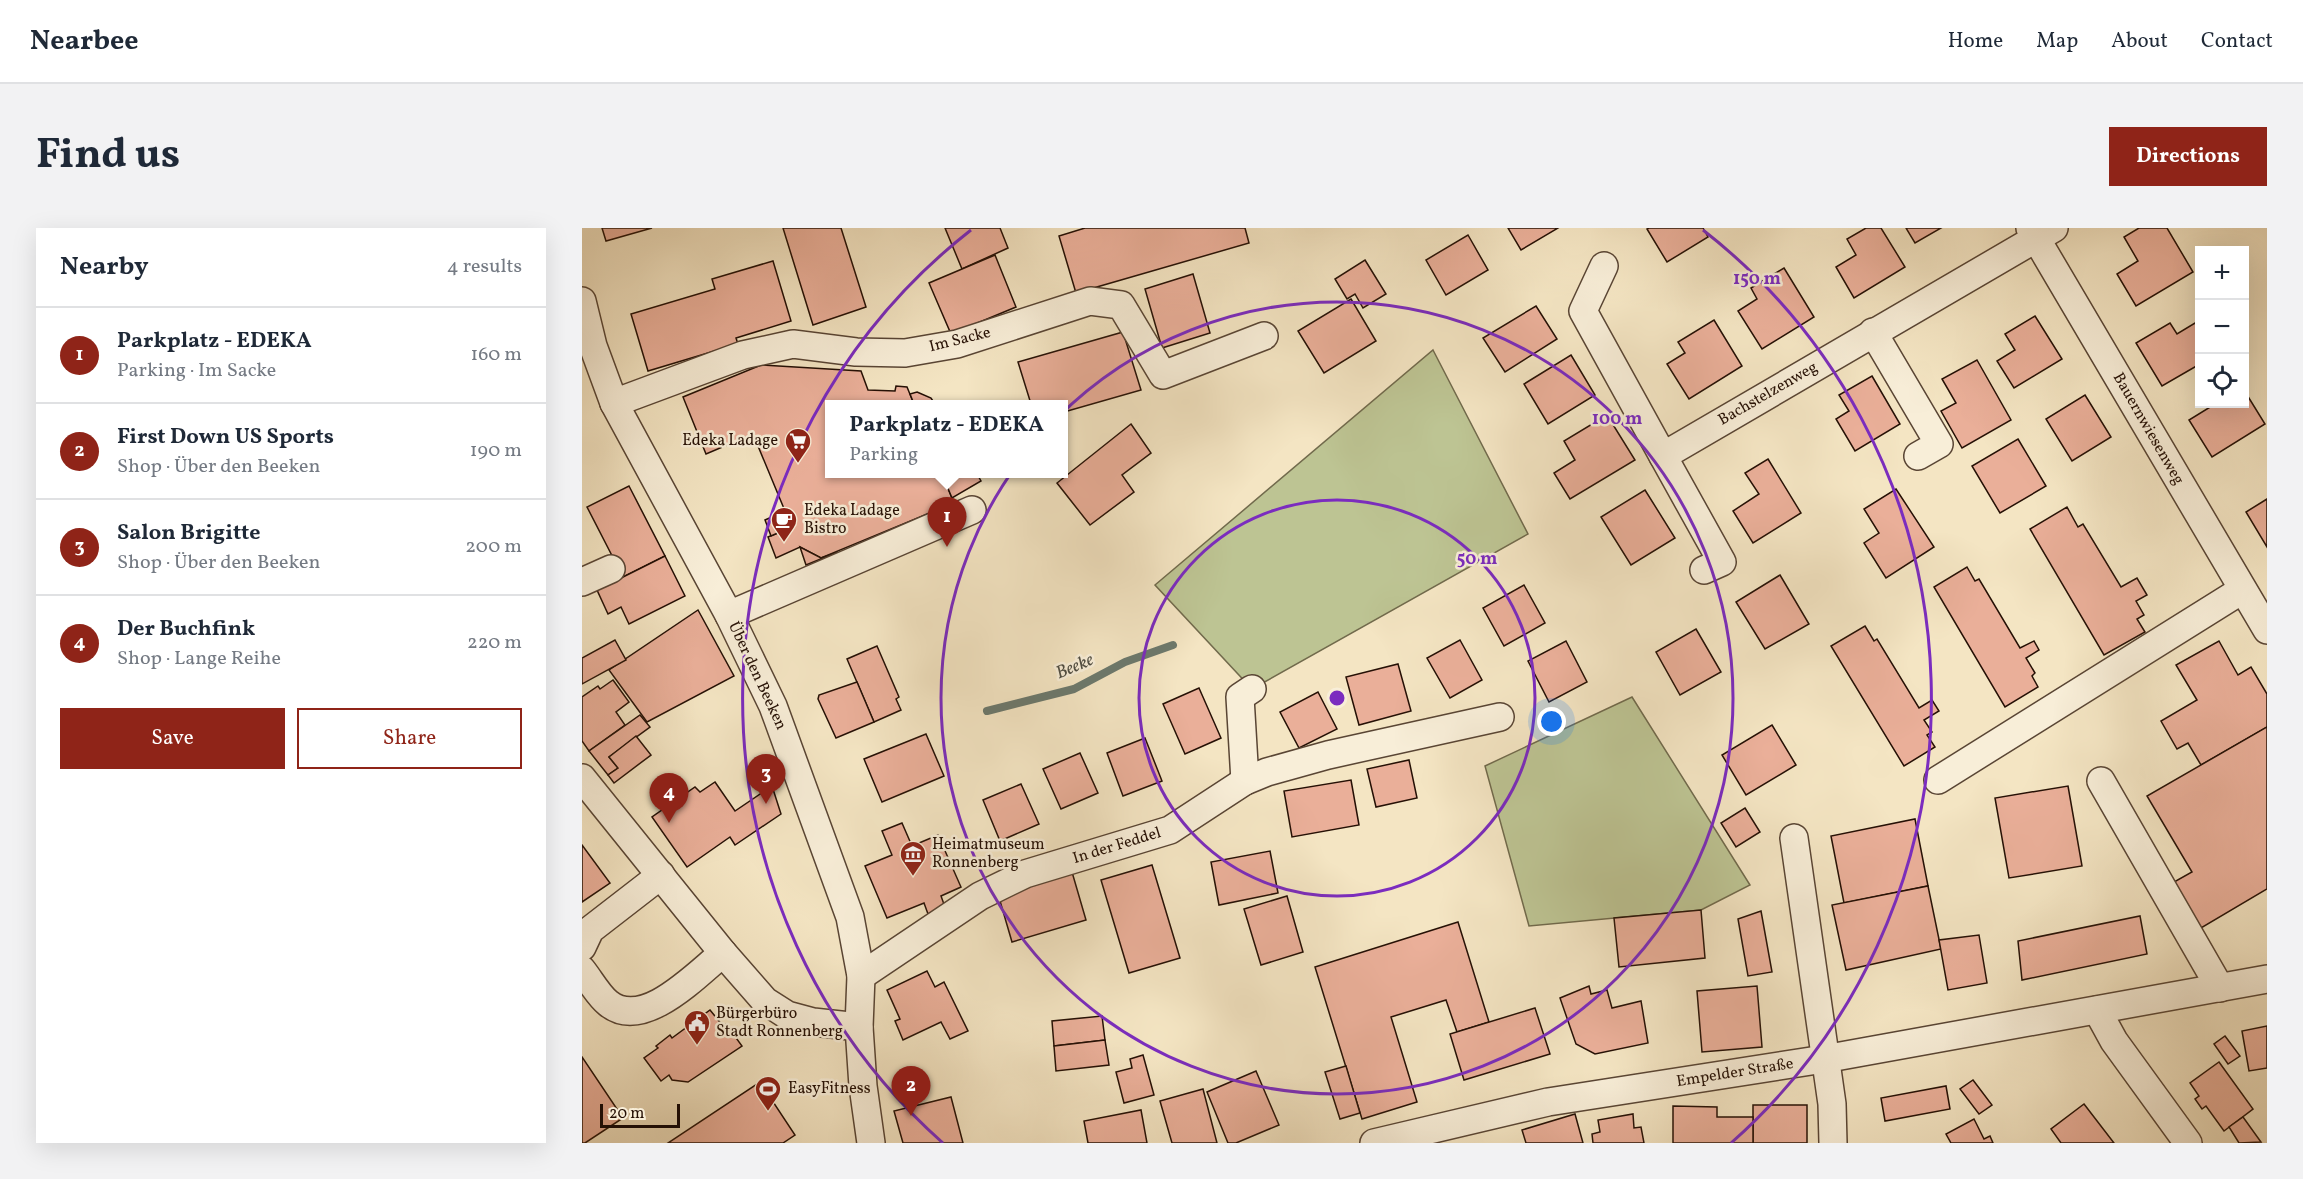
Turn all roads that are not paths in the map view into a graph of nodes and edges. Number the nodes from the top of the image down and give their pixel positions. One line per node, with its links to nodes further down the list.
1 (2041, 232): 4 (street, Bachstelzenweg); 13 (street, Bauernwiesenweg)
2 (1604, 266): 7 (street)
3 (582, 301): 6 (street, Über den Beeken)
4 (1873, 332): 7 (street, Bachstelzenweg); 8 (street)
5 (1264, 336): 6 (street, Im Sacke)
6 (614, 404): 14 (street, Über den Beeken)
7 (1663, 456): 11 (street)
8 (1918, 456)
9 (972, 510): 14 (street)
10 (611, 569): 12 (street)
11 (1704, 570)
12 (582, 582)
13 (2242, 590): 15 (street, Bauernwiesenweg); 19 (street)
14 (729, 615): 27 (street, Über den Beeken)
15 (2266, 624)
16 (1252, 689): 20 (street)
17 (1500, 717): 20 (street, In der Feddel)
18 (582, 778): 23 (street)
19 (1938, 780)
20 (1245, 781): 27 (street, In der Feddel)
21 (2101, 781): 29 (street)
22 (1794, 838): 32 (street)
23 (661, 875): 24 (street); 25 (street)
24 (582, 947)
25 (723, 953): 26 (street); 31 (street)
26 (582, 970)
27 (861, 976): 31 (street, Über den Beeken)
28 (2267, 979): 29 (street, Empelder Straße)
29 (2220, 988): 30 (street, Empelder Straße)
30 (2097, 1010): 32 (street, Empelder Straße); 36 (street)
31 (859, 1026): 33 (street, Über den Beeken)
32 (1824, 1059): 34 (street, Empelder Straße); 35 (street)
33 (871, 1143)
34 (1374, 1143)
35 (1833, 1143)
36 (2188, 1143)

